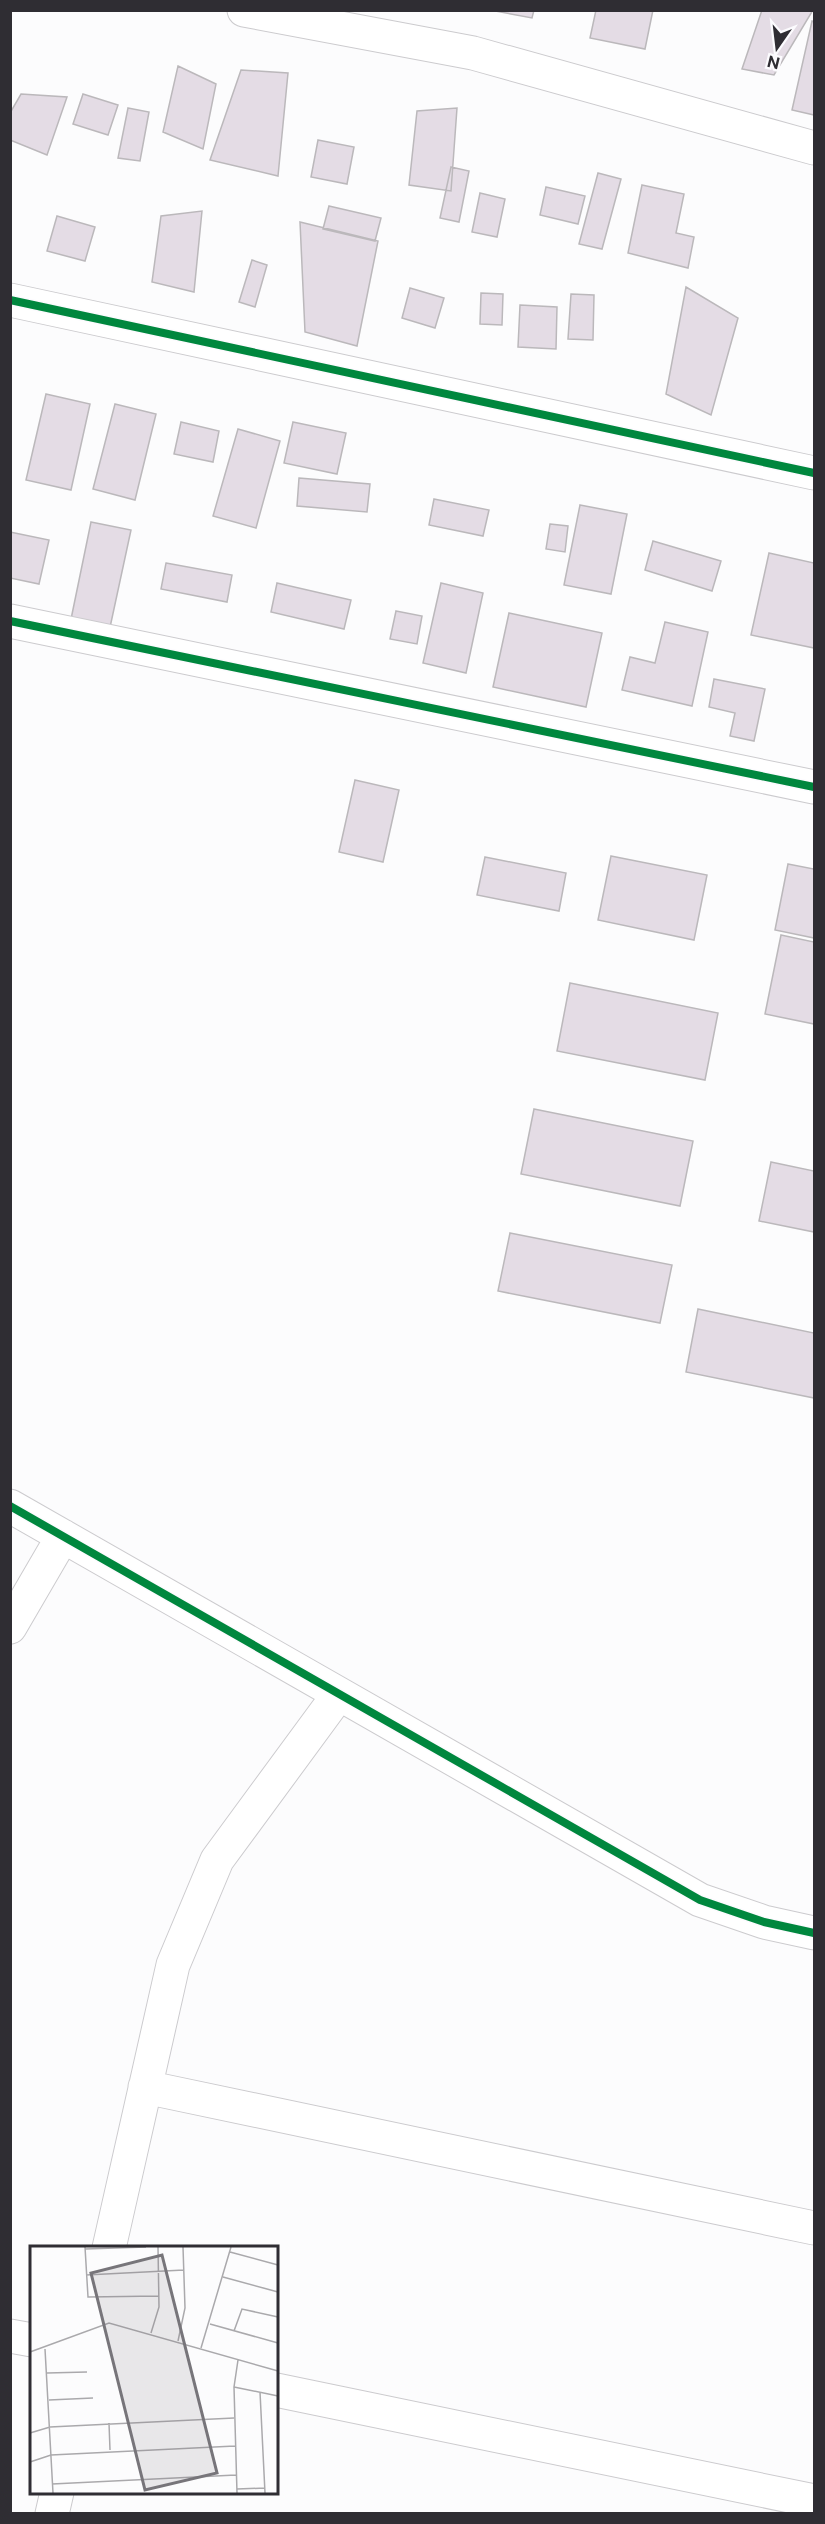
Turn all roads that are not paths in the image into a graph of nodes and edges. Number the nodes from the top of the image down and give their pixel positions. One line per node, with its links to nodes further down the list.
1 (244, 10): 2 (street)
2 (814, 148)
3 (10, 300): 4 (street)
4 (814, 473)
5 (10, 621): 6 (street)
6 (814, 787)
7 (10, 1506): 8 (street)
8 (63, 1536): 9 (street); 10 (street)
9 (10, 1627)
10 (339, 1694): 11 (street); 12 (street)
11 (814, 1933)
12 (145, 2087): 13 (street); 14 (street)
13 (814, 2228)
14 (109, 2246)
15 (10, 2336): 16 (street)
16 (30, 2340)
17 (278, 2390): 19 (street)
18 (57, 2494): 20 (street)
19 (814, 2501)
20 (52, 2514)

